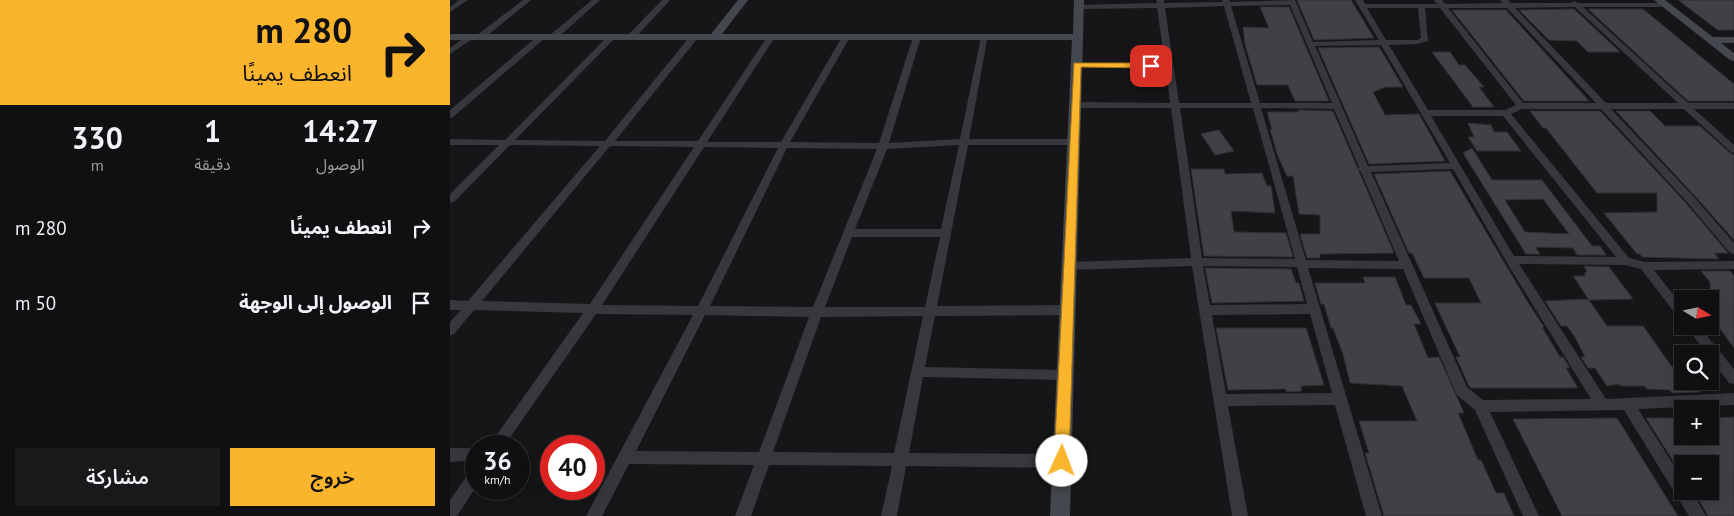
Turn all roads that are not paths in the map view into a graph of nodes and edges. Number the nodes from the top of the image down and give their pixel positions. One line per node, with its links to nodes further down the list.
1 (464, 0): 16 (street)
2 (527, 0): 19 (street)
3 (596, 0): 21 (street)
4 (666, 0): 17 (street)
5 (743, 0): 24 (street)
6 (1227, 2): 7 (street); 10 (street); 40 (street)
7 (1291, 2): 33 (street)
8 (1662, 2): 14 (street); 30 (street)
9 (1079, 3): 10 (street); 29 (street)
10 (1161, 3): 37 (street)
11 (1361, 3): 15 (street); 32 (street)
12 (1440, 3): 13 (street); 15 (street); 42 (street)
13 (1507, 3): 14 (street); 45 (street)
14 (1574, 3): 43 (street)
15 (1421, 6): 32 (street)
16 (450, 10)
17 (632, 36): 22 (street); 23 (street)
18 (450, 37): 19 (street)
19 (475, 37): 20 (street); 34 (street)
20 (542, 37): 21 (street); 48 (street)
21 (553, 37): 22 (street)
22 (612, 37): 50 (street)
23 (694, 37): 24 (street); 53 (street)
24 (714, 37): 25 (street)
25 (771, 37): 26 (street); 54 (street)
26 (846, 37): 27 (street); 55 (street)
27 (918, 37): 28 (street); 56 (street)
28 (985, 37): 29 (street); 51 (street)
29 (1078, 37): 36 (street)
30 (1711, 40): 31 (street); 35 (street)
31 (1734, 40)
32 (1384, 43): 33 (street); 46 (street)
33 (1310, 44): 41 (street)
34 (450, 52)
35 (1734, 58)
36 (1077, 65): 37 (street); 38 (street)
37 (1170, 66): 39 (street)
38 (1075, 105): 39 (street); 52 (street)
39 (1175, 105): 40 (street); 66 (street)
40 (1257, 106): 41 (street); 67 (street)
41 (1336, 106): 59 (street)
42 (1521, 106): 45 (street); 47 (street)
43 (1685, 106): 44 (street); 45 (street); 57 (street)
44 (1734, 106)
45 (1605, 107): 63 (street)
46 (1425, 112): 47 (street); 58 (street)
47 (1506, 113): 65 (street)
48 (450, 115)
49 (450, 142): 50 (street)
50 (508, 142): 53 (street); 60 (street)
51 (964, 142): 52 (street); 56 (street); 61 (street)
52 (1074, 142): 70 (street)
53 (608, 144): 54 (street); 74 (street)
54 (702, 144): 55 (street); 75 (street)
55 (784, 145): 56 (street); 80 (street)
56 (883, 146): 62 (street)
57 (1734, 150)
58 (1456, 166): 59 (street); 64 (street)
59 (1363, 169): 68 (street)
60 (450, 200)
61 (947, 233): 62 (street); 77 (street)
62 (848, 234): 81 (street)
63 (1734, 250)
64 (1510, 260): 65 (street); 91 (street)
65 (1625, 261): 71 (street)
66 (1197, 262): 67 (street); 70 (street); 79 (street)
67 (1303, 263): 68 (street); 76 (street)
68 (1406, 265): 92 (street)
69 (1734, 265): 71 (street)
70 (1069, 266): 78 (street)
71 (1645, 266): 73 (street)
72 (450, 304): 74 (street)
73 (1674, 304)
74 (472, 305): 75 (street); 82 (street)
75 (593, 309): 80 (street); 93 (street)
76 (1316, 309): 79 (street); 87 (street)
77 (932, 310): 78 (street); 81 (street); 84 (street)
78 (1068, 310): 85 (street)
79 (1205, 310): 89 (street)
80 (701, 311): 81 (street); 96 (street)
81 (817, 312): 98 (street)
82 (450, 331)
83 (1699, 335): 86 (street)
84 (919, 372): 85 (street); 97 (street)
85 (1065, 375): 99 (street)
86 (1734, 379)
87 (1340, 399): 89 (street); 109 (street)
88 (1734, 399): 90 (street)
89 (1220, 400): 108 (street)
90 (1627, 403): 91 (street); 100 (street)
91 (1602, 405): 92 (street)
92 (1480, 406): 110 (street)
93 (504, 435)
94 (450, 454): 95 (street)
95 (465, 454)
96 (625, 457): 98 (street); 104 (street)
97 (901, 459): 98 (street); 99 (street); 106 (street)
98 (763, 460): 105 (street)
99 (1062, 461): 107 (street)
100 (1674, 477)
101 (465, 491): 103 (street)
102 (1688, 500): 111 (street)
103 (450, 513)
104 (594, 516)
105 (742, 516)
106 (889, 516)
107 (1060, 516)
108 (1240, 516)
109 (1374, 516)
110 (1532, 516)
111 (1698, 516)

